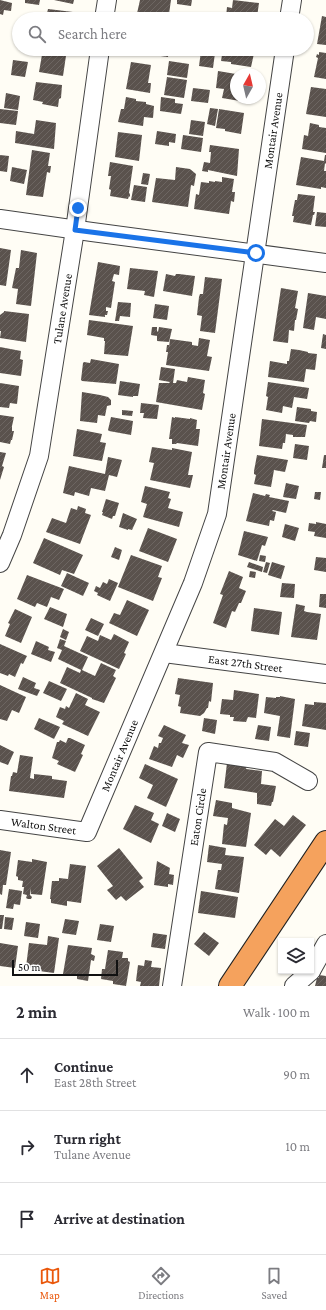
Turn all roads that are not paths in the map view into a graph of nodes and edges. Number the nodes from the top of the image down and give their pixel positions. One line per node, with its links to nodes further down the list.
1 (107, 0): 3 (street)
2 (292, 0): 4 (street)
3 (105, 12)
4 (290, 12)
5 (99, 56): 8 (street, Tulane Avenue)
6 (284, 56): 9 (street, Montair Avenue)
7 (0, 219): 8 (street)
8 (75, 230): 9 (street); 11 (street, Tulane Avenue)
9 (256, 253): 10 (street); 12 (street, Montair Avenue)
10 (326, 263)
11 (0, 563)
12 (164, 653): 13 (street, East 27th Street); 16 (street, Montair Avenue)
13 (326, 674)
14 (308, 781): 21 (street, Eaton Circle)
15 (0, 820): 16 (street, Walton Street)
16 (88, 832)
17 (326, 842): 22 (highway)
18 (326, 944): 19 (street)
19 (314, 966)
20 (308, 974): 23 (street)
21 (172, 986)
22 (230, 986)
23 (294, 986)

